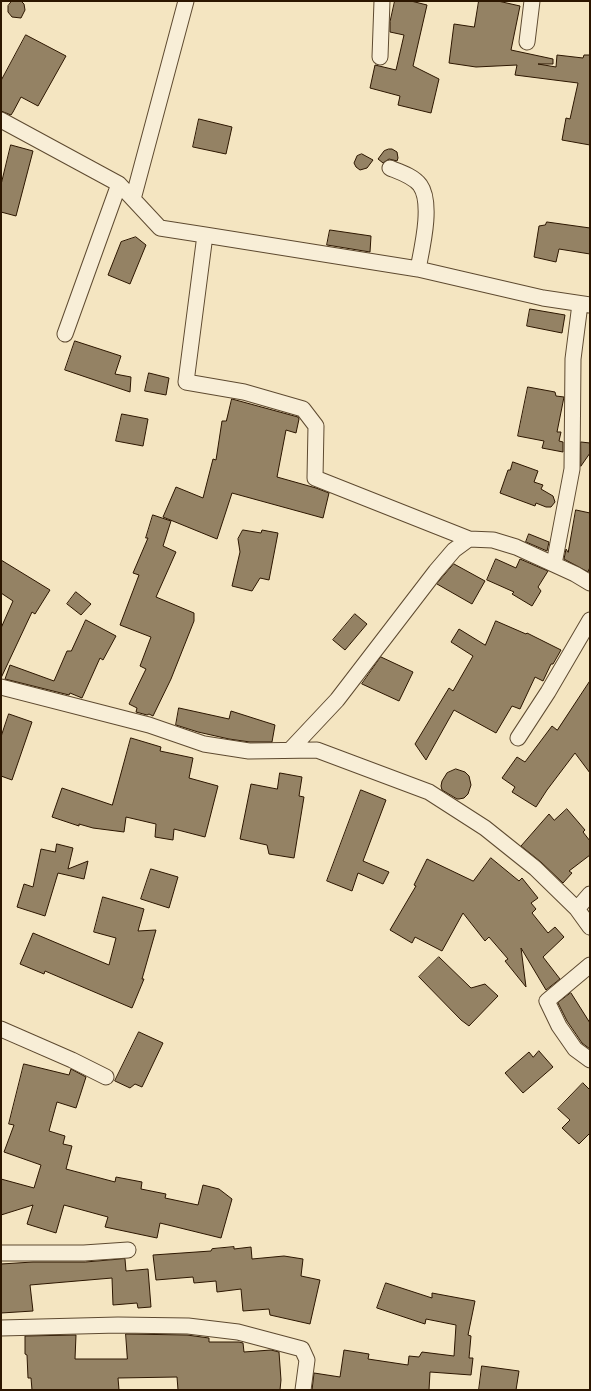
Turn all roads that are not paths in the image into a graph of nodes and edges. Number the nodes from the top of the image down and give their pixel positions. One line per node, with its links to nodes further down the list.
1 (186, 1): 9 (street)
2 (382, 1): 5 (street)
3 (532, 1): 4 (street)
4 (527, 42)
5 (380, 57)
6 (1, 120): 8 (street)
7 (390, 168): 11 (street)
8 (119, 184): 9 (street); 13 (street)
9 (133, 199): 10 (street)
10 (205, 235): 11 (street); 14 (street)
11 (418, 269): 12 (street)
12 (585, 304): 15 (street)
13 (65, 334)
14 (469, 539): 15 (street); 20 (street)
15 (554, 564): 16 (street)
16 (590, 583)
17 (590, 620): 19 (street)
18 (1, 687): 20 (street)
19 (518, 738)
20 (290, 750): 22 (street)
21 (590, 894): 22 (street)
22 (577, 909): 23 (street)
23 (590, 927)
24 (590, 965): 26 (street)
25 (1, 1029): 27 (street)
26 (590, 1060)
27 (106, 1077)
28 (128, 1250): 29 (street)
29 (1, 1253)
30 (1, 1328): 31 (street)
31 (303, 1390)

